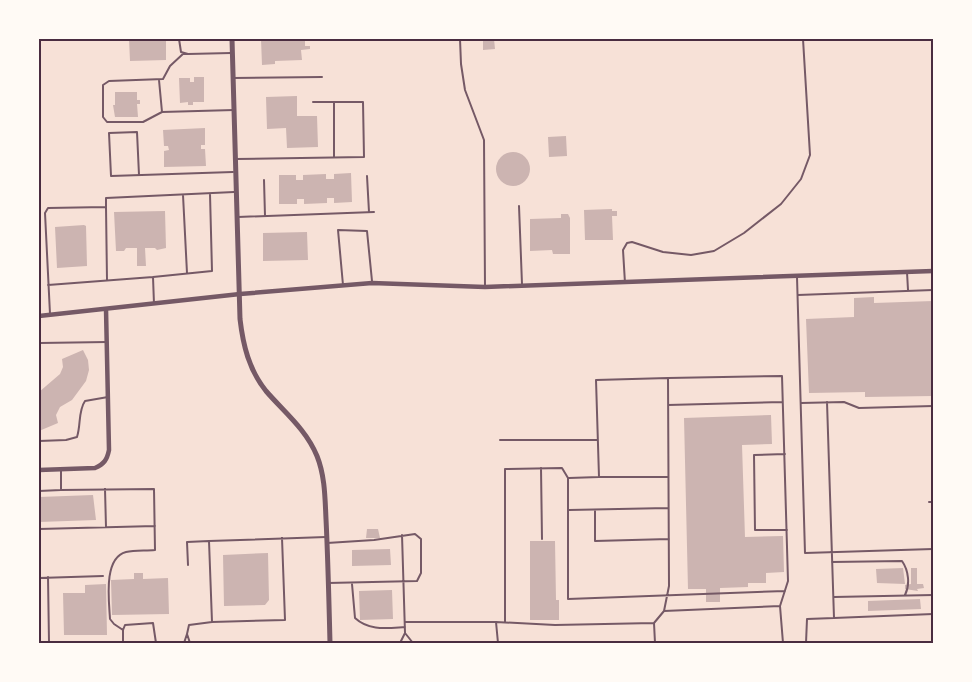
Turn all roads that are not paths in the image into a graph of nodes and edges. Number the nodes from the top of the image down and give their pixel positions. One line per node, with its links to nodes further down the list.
1 (179, 39): 5 (lane)
2 (232, 39): 6 (street)
3 (460, 39): 40 (lane)
4 (803, 39): 36 (lane)
5 (184, 53): 6 (lane); 9 (lane)
6 (233, 53): 8 (street)
7 (322, 77): 8 (lane)
8 (233, 78): 12 (street)
9 (159, 80): 13 (lane); 13 (lane)
10 (313, 102): 11 (lane)
11 (334, 102): 14 (lane); 14 (lane)
12 (234, 111): 13 (lane); 15 (street)
13 (162, 112)
14 (334, 157): 15 (lane)
15 (236, 159): 16 (street)
16 (236, 172): 17 (lane); 20 (street)
17 (139, 176): 17 (lane)
18 (367, 176): 25 (lane)
19 (264, 180): 27 (lane)
20 (237, 192): 21 (lane); 28 (street)
21 (210, 194): 22 (lane); 31 (lane)
22 (183, 195): 24 (lane); 31 (lane)
23 (519, 206): 39 (lane)
24 (106, 207): 34 (lane); 37 (lane)
25 (369, 212): 26 (lane); 27 (lane)
26 (374, 212)
27 (265, 216): 28 (lane)
28 (238, 217): 43 (street)
29 (933, 271): 30 (street)
30 (907, 272): 32 (street); 42 (lane)
31 (187, 274): 33 (lane)
32 (797, 275): 36 (street); 44 (lane)
33 (153, 277): 34 (lane); 45 (lane)
34 (106, 281): 37 (lane)
35 (372, 283): 38 (street); 38 (lane); 40 (street)
36 (625, 283): 39 (street)
37 (48, 285): 47 (lane)
38 (343, 285): 43 (street)
39 (522, 286): 40 (street)
40 (485, 287)
41 (933, 290): 42 (lane)
42 (908, 291): 44 (lane)
43 (240, 294): 45 (street); 82 (street)
44 (798, 295): 55 (lane)
45 (154, 304): 46 (street)
46 (106, 309): 47 (street); 49 (street)
47 (50, 315): 48 (street)
48 (39, 316)
49 (106, 342): 51 (lane); 52 (street)
50 (668, 378): 53 (lane); 56 (lane); 59 (lane)
51 (39, 382)
52 (108, 397): 60 (lane); 63 (street)
53 (783, 402): 56 (lane); 61 (lane)
54 (827, 402): 55 (lane); 57 (lane); 85 (lane)
55 (801, 403): 85 (lane)
56 (668, 405): 66 (lane)
57 (933, 406)
58 (500, 440): 59 (lane)
59 (597, 440): 65 (lane)
60 (39, 441)
61 (785, 454): 77 (lane); 77 (lane)
62 (541, 468): 67 (lane); 80 (lane); 106 (lane)
63 (61, 469): 64 (street); 69 (lane)
64 (39, 470)
65 (599, 477): 66 (lane); 67 (lane)
66 (669, 477): 71 (lane)
67 (568, 478): 72 (lane)
68 (105, 489): 69 (lane); 74 (lane); 75 (lane)
69 (61, 490): 70 (lane)
70 (39, 491)
71 (669, 508): 73 (lane); 81 (lane)
72 (569, 510): 73 (lane); 95 (lane)
73 (594, 510): 81 (lane)
74 (155, 526): 75 (lane); 109 (lane)
75 (106, 527): 76 (lane)
76 (39, 529)
77 (787, 530): 94 (lane)
78 (402, 535): 82 (lane); 91 (lane); 91 (lane)
79 (282, 538): 82 (lane); 83 (lane); 103 (lane)
80 (542, 539)
81 (669, 539): 95 (lane)
82 (327, 540): 92 (street)
83 (209, 541): 87 (lane); 103 (lane)
84 (933, 549): 85 (lane)
85 (832, 553): 86 (lane)
86 (832, 562): 96 (lane); 98 (lane)
87 (188, 565)
88 (103, 576): 90 (lane)
89 (39, 578): 90 (lane)
90 (48, 578): 113 (lane)
91 (404, 582): 93 (lane); 104 (lane)
92 (328, 583): 93 (lane); 119 (street)
93 (352, 583): 108 (lane)
94 (785, 591): 95 (lane); 99 (lane)
95 (667, 595): 100 (lane)
96 (904, 595): 97 (lane); 98 (lane)
97 (933, 595)
98 (833, 597): 102 (lane)
99 (780, 606): 100 (lane); 124 (lane)
100 (664, 611): 107 (lane)
101 (933, 614): 102 (lane)
102 (834, 618): 125 (lane)
103 (212, 622): 111 (lane)
104 (405, 622): 105 (lane); 108 (lane)
105 (496, 622): 106 (lane); 122 (lane)
106 (505, 622): 107 (lane)
107 (654, 622): 123 (lane)
108 (405, 627): 110 (lane)
109 (123, 630): 115 (lane); 116 (lane)
110 (405, 633): 120 (lane); 121 (lane)
111 (187, 634): 117 (lane); 118 (lane)
112 (39, 642): 113 (lane)
113 (49, 642): 114 (lane)
114 (96, 643)
115 (123, 643)
116 (156, 643)
117 (184, 643)
118 (190, 643)
119 (330, 643)
120 (400, 643)
121 (413, 643)
122 (498, 643)
123 (655, 643)
124 (783, 643)
125 (806, 643)

